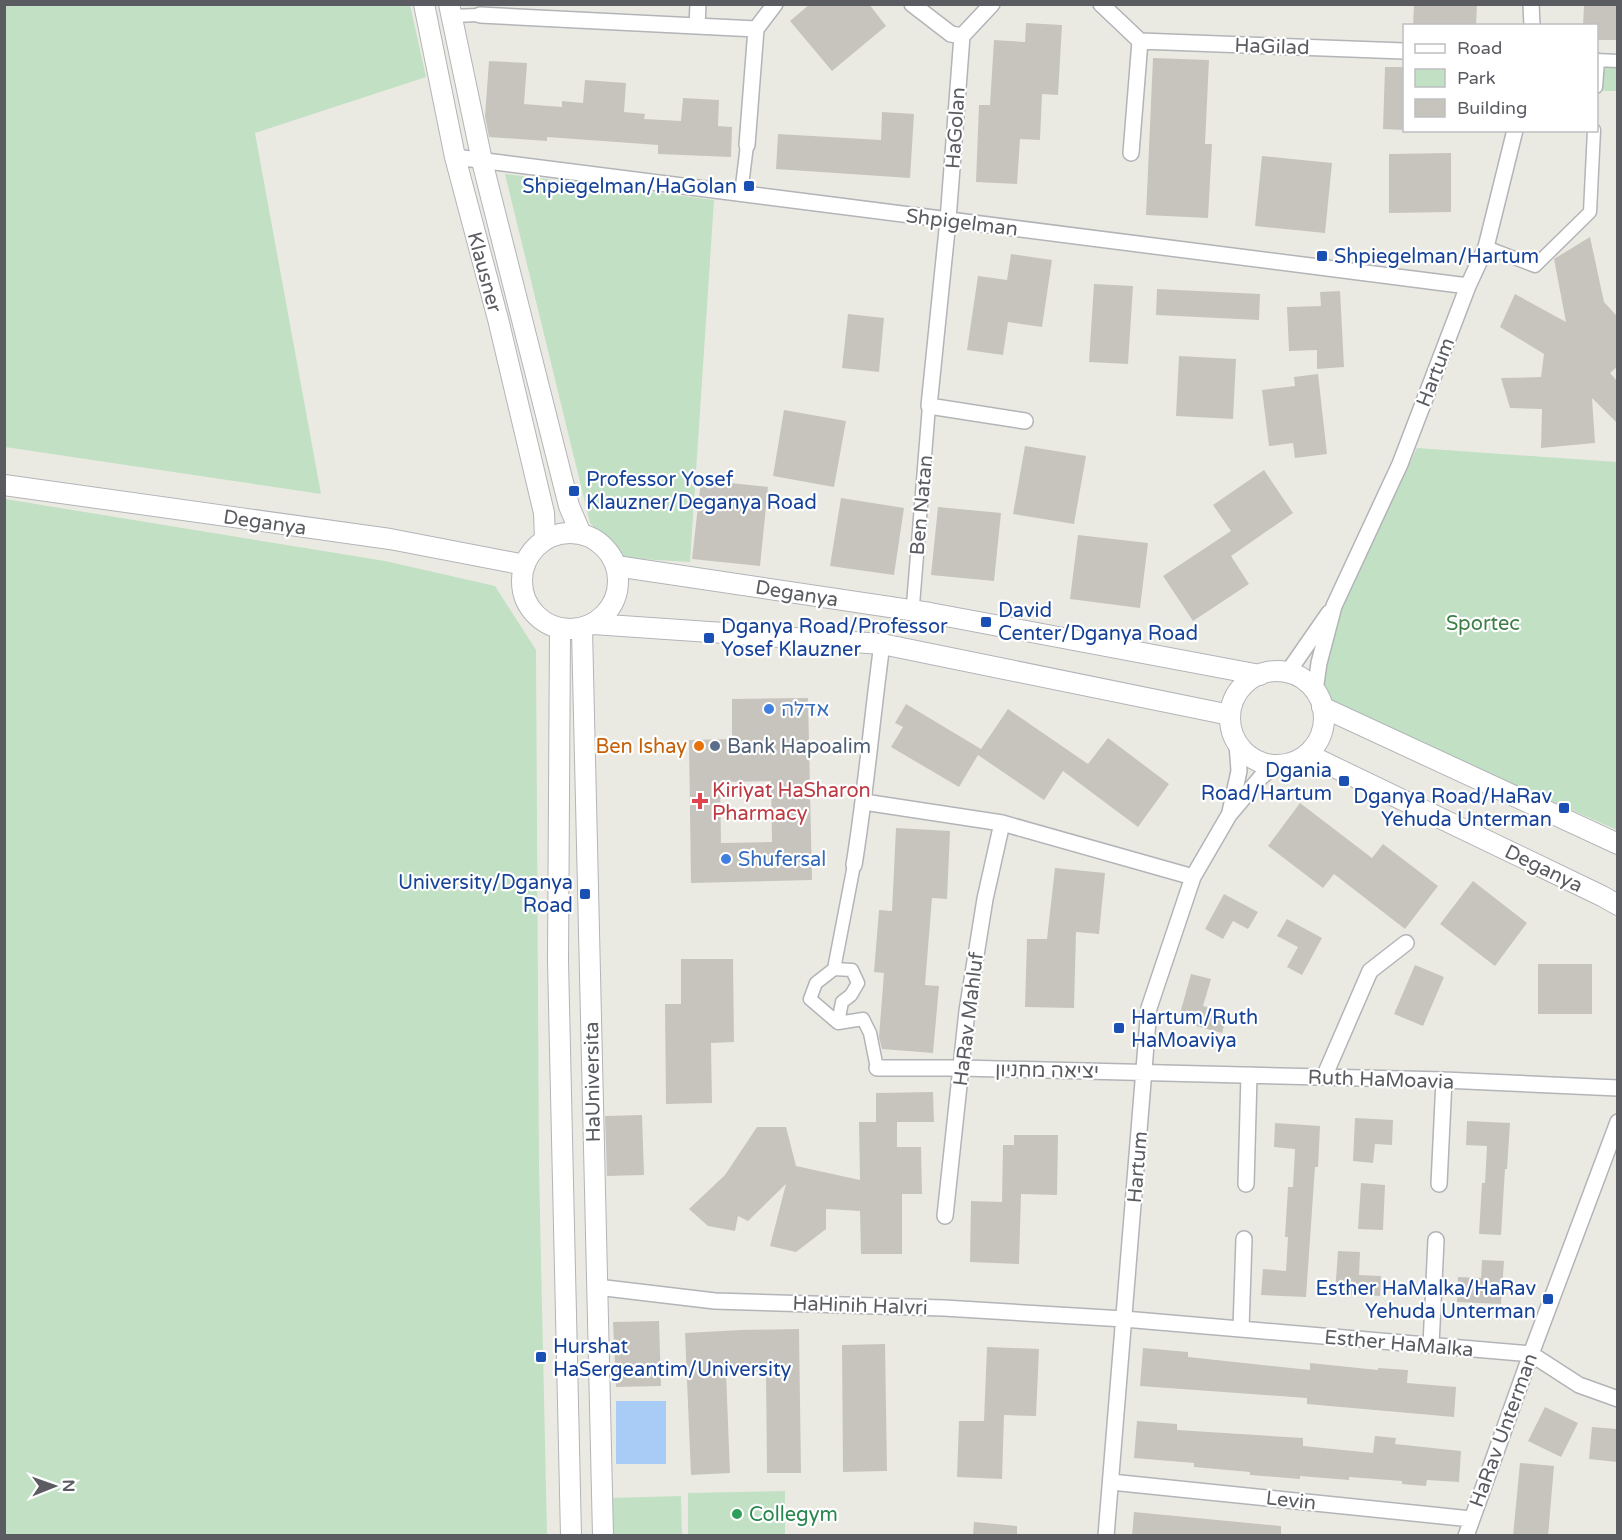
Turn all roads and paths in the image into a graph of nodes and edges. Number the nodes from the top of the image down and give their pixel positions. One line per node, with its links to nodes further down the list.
1 (424, 4): 23 (street, Klausner)
2 (698, 4): 12 (street)
3 (775, 4): 13 (street)
4 (912, 4): 14 (street)
5 (992, 4): 14 (street)
6 (1101, 4): 15 (street)
7 (1531, 4): 11 (street)
8 (450, 10): 10 (street); 24 (street, Klausner)
9 (546, 11): 10 (street); 12 (street)
10 (480, 15)
11 (1532, 24)
12 (697, 26): 13 (street)
13 (756, 29): 21 (street)
14 (962, 36): 26 (street, HaGolan)
15 (1140, 41): 16 (street, HaGilad); 22 (street)
16 (1403, 51)
17 (1598, 60): 18 (street)
18 (1617, 61)
19 (1515, 132): 27 (street, Hartum)
20 (1594, 132): 27 (street)
21 (747, 145): 25 (street)
22 (1131, 153)
23 (455, 157): 24 (street, Shpigelman); 33 (street, Klausner)
24 (482, 161): 25 (street, Shpigelman); 32 (street, Klausner)
25 (741, 194): 26 (street, Shpigelman)
26 (948, 220): 28 (street, Shpigelman); 29 (street, Ben Natan)
27 (1486, 247): 28 (street, Hartum)
28 (1468, 286): 37 (street, Hartum)
29 (929, 406): 30 (street); 36 (street, Ben Natan)
30 (1025, 421)
31 (4, 485): 34 (street, Deganya)
32 (581, 534): 33 (street); 35 (street)
33 (545, 540): 34 (street)
34 (525, 565): 39 (street)
35 (616, 566): 38 (street); 42 (street, Deganya)
36 (913, 604)
37 (1334, 606): 41 (street, Hartum); 43 (street, Hartum)
38 (587, 627): 39 (street); 40 (street, Deganya); 72 (street, HaUniversita)
39 (560, 629): 80 (street, HaUniversita)
40 (882, 644): 44 (street, Deganya); 48 (street)
41 (1288, 672): 42 (street); 43 (street)
42 (1260, 675): 44 (street)
43 (1319, 699): 46 (street); 51 (street)
44 (1230, 715): 45 (street)
45 (1237, 743): 47 (street); 49 (street, Hartum)
46 (1307, 754): 47 (street); 54 (street, Deganya)
47 (1275, 765): 49 (street, Hartum)
48 (864, 802): 50 (street); 52 (street)
49 (1229, 815): 53 (street, Hartum)
50 (1002, 823): 53 (street); 60 (street, HaRav Mahluf)
51 (1617, 844)
52 (854, 865): 57 (street)
53 (1193, 877): 61 (street, Hartum)
54 (1610, 901): 55 (street, Deganya)
55 (1617, 910)
56 (1406, 943): 63 (street)
57 (834, 969): 58 (street); 58 (street)
58 (838, 1023): 59 (street)
59 (877, 1068): 60 (street, יציאה מחניון)
60 (962, 1068): 61 (street, יציאה מחניון); 69 (street, HaRav Mahluf)
61 (1144, 1073): 62 (street, Ruth HaMoavia); 73 (street, Hartum)
62 (1249, 1075): 63 (street, Ruth HaMoavia); 67 (street)
63 (1324, 1077): 64 (street, Ruth HaMoavia)
64 (1444, 1080): 65 (street, Ruth HaMoavia); 68 (street)
65 (1617, 1088)
66 (1617, 1122): 76 (street, HaRav Unterman)
67 (1246, 1184)
68 (1439, 1184)
69 (945, 1216)
70 (1244, 1239): 74 (street)
71 (1436, 1240): 75 (street)
72 (597, 1287): 73 (street, HaHinih HaIvri); 81 (street, HaUniversita)
73 (1124, 1319): 74 (street, Esther HaMalka); 78 (street, Hartum)
74 (1241, 1329): 75 (street, Esther HaMalka)
75 (1431, 1346): 76 (street, Esther HaMalka)
76 (1530, 1354): 77 (street); 79 (street, HaRav Unterman)
77 (1617, 1399)
78 (1111, 1482): 79 (street, Levin); 82 (street, Hartum)
79 (1471, 1519): 83 (street, HaRav Unterman)
80 (571, 1536)
81 (603, 1536)
82 (1106, 1536)
83 (1466, 1536)

